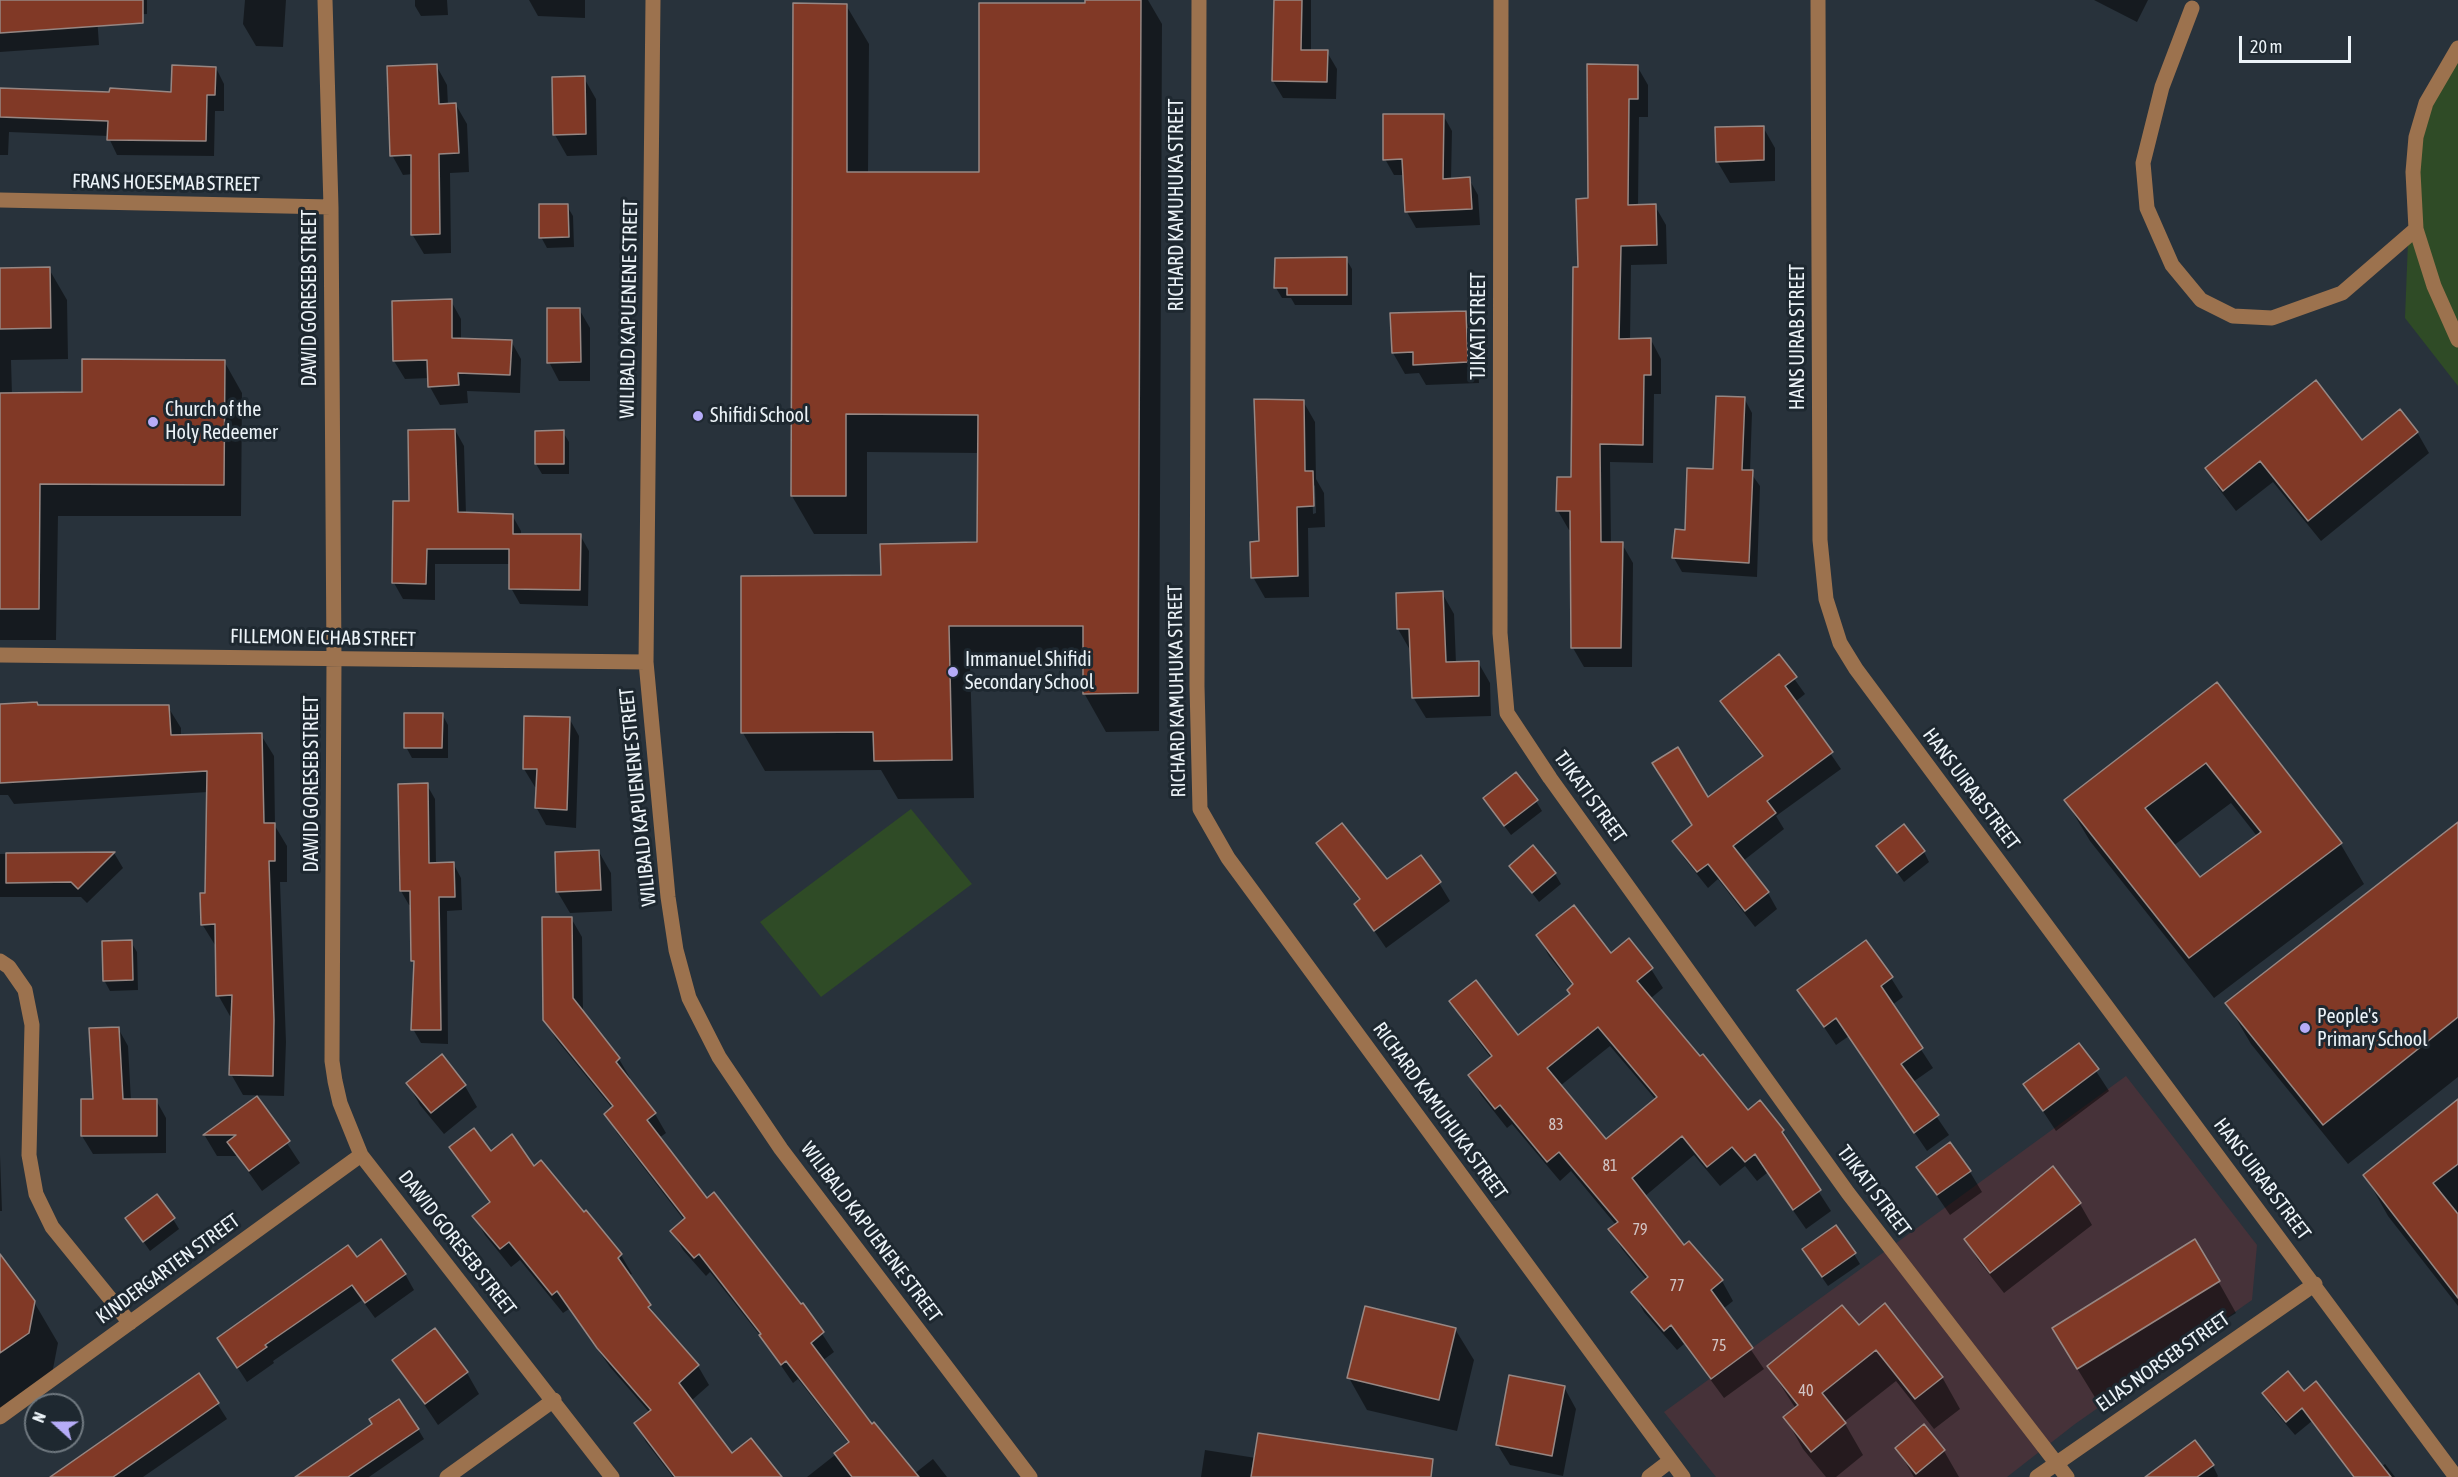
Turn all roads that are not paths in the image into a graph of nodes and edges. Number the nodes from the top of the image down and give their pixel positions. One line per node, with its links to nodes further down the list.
1 (325, 0): 9 (street, DAWID GORESEB STREET)
2 (653, 0): 14 (street, WILIBALD KAPUENENE STREET)
3 (1199, 0): 21 (street, RICHARD KAMUHUKA STREET)
4 (1501, 0): 22 (street, TJIKATI STREET)
5 (1818, 0): 17 (street, HANS UIRAB STREET)
6 (2192, 8): 10 (street)
7 (2458, 48): 10 (street)
8 (0, 200): 9 (street, FRANS HOESEMAB STREET)
9 (331, 207): 13 (street, DAWID GORESEB STREET)
10 (2416, 229): 11 (street)
11 (2458, 340)
12 (0, 655): 13 (street, FILLEMON EICHAB STREET)
13 (333, 659): 14 (street, FILLEMON EICHAB STREET); 16 (street, DAWID GORESEB STREET)
14 (646, 662): 25 (street, WILIBALD KAPUENENE STREET)
15 (0, 961): 18 (street)
16 (361, 1155): 18 (street, KINDERGARTEN STREET); 19 (street, DAWID GORESEB STREET)
17 (2315, 1284): 22 (street, ELIAS NORSEB STREET); 30 (street, HANS UIRAB STREET)
18 (130, 1323): 20 (street, KINDERGARTEN STREET)
19 (554, 1400): 23 (street); 24 (street, DAWID GORESEB STREET)
20 (0, 1417)
21 (1670, 1461): 26 (street); 27 (street, RICHARD KAMUHUKA STREET)
22 (2056, 1462): 28 (street, ELIAS NORSEB STREET); 29 (street, TJIKATI STREET)
23 (447, 1477)
24 (612, 1477)
25 (1030, 1477)
26 (1649, 1477)
27 (1683, 1477)
28 (2037, 1477)
29 (2067, 1477)
30 (2456, 1477)

